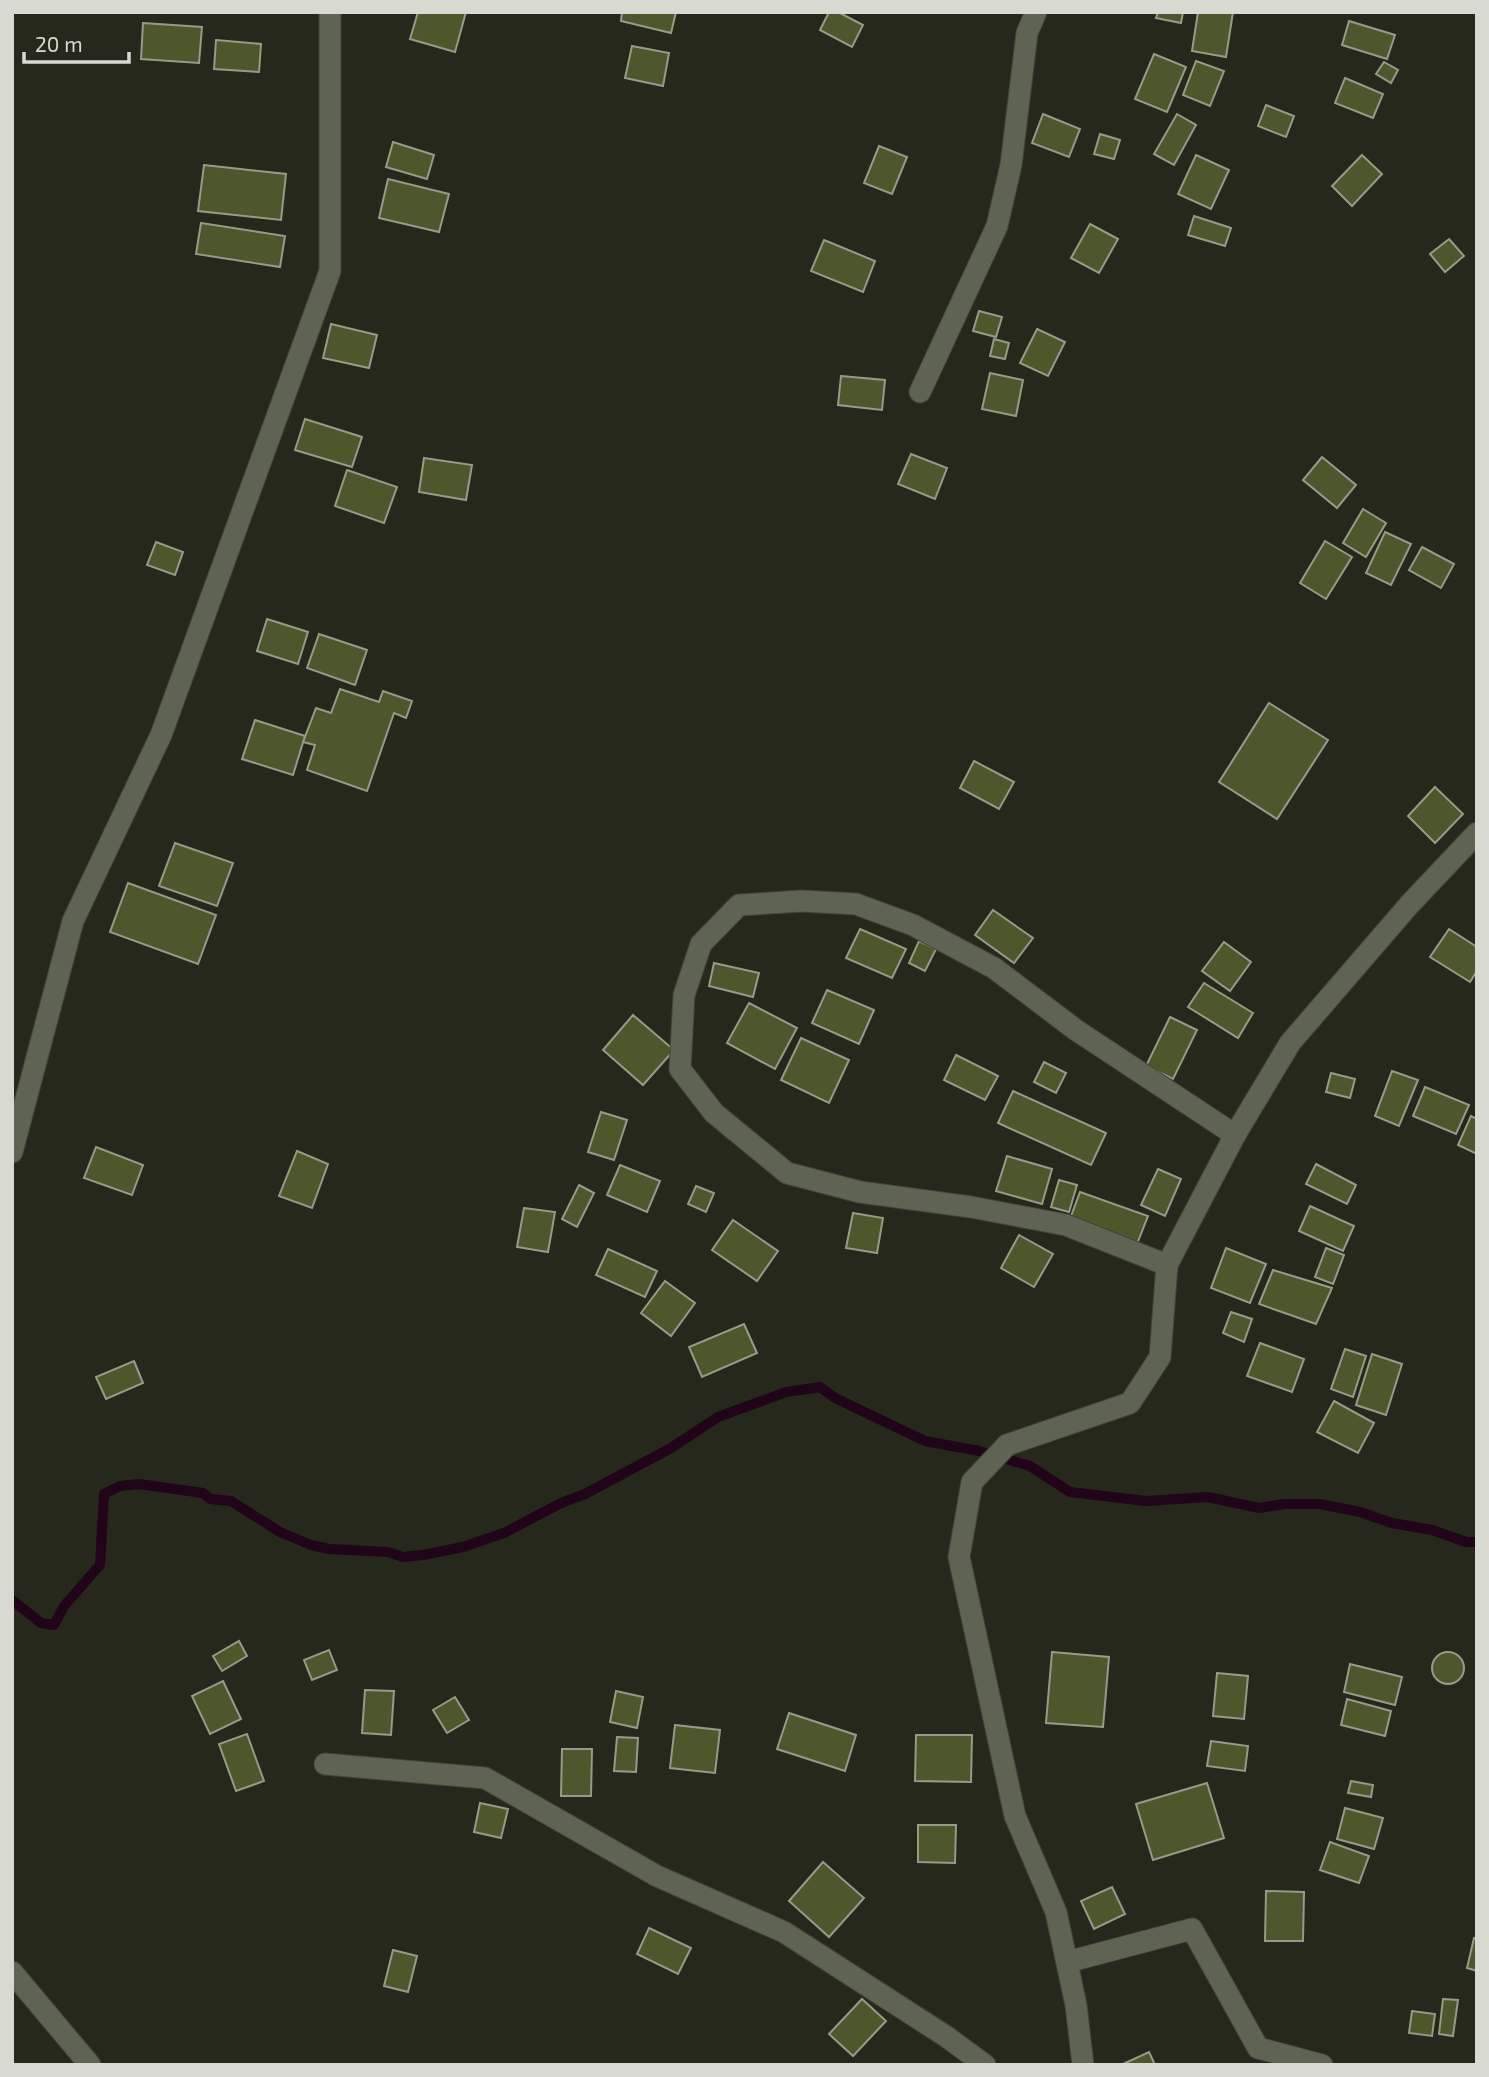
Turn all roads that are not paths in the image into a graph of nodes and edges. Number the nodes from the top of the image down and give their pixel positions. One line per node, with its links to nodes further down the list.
1 (330, 12): 6 (street)
2 (1036, 12): 3 (street)
3 (920, 392)
4 (1477, 833): 5 (street)
5 (1235, 1135): 7 (street); 7 (street)
6 (12, 1152)
7 (1167, 1265): 9 (street)
8 (325, 1764): 12 (street)
9 (1068, 1962): 13 (street); 14 (street)
10 (12, 1972): 11 (street)
11 (90, 2065)
12 (985, 2065)
13 (1083, 2065)
14 (1322, 2065)

